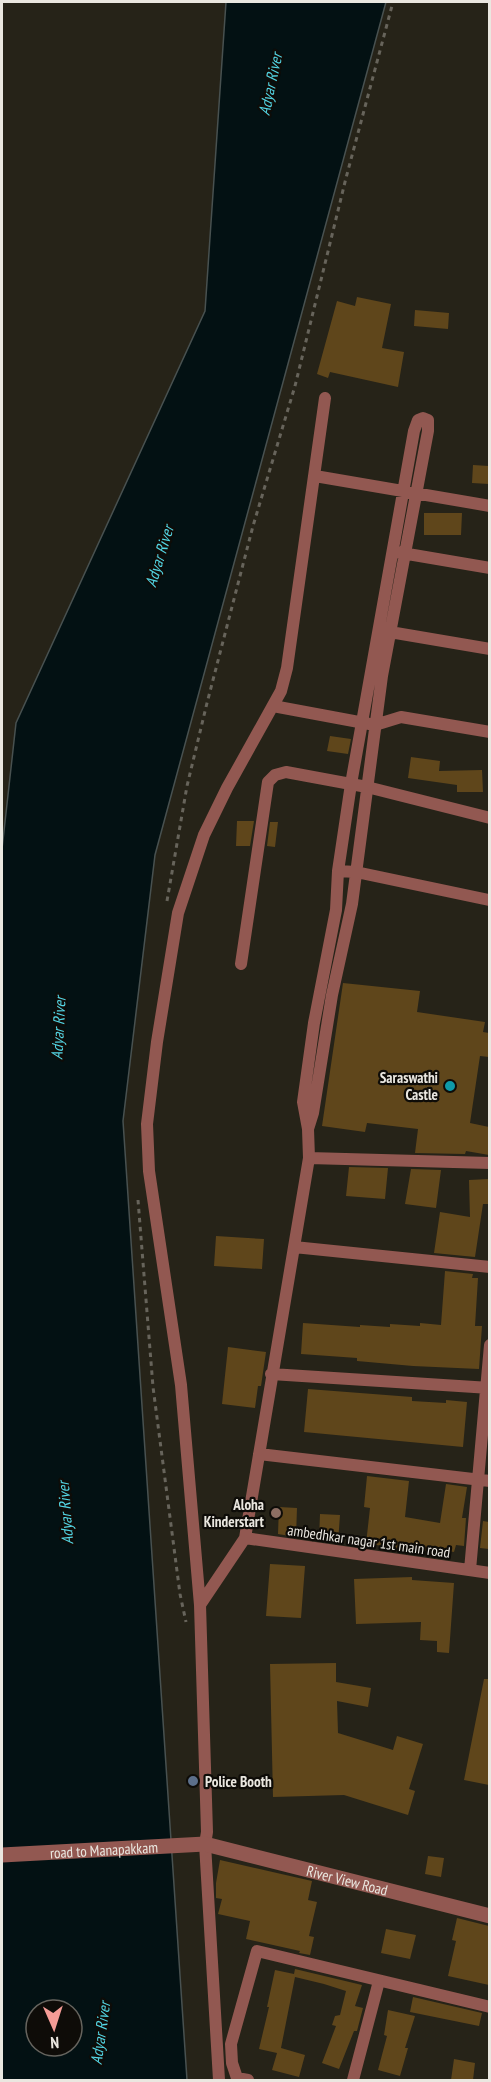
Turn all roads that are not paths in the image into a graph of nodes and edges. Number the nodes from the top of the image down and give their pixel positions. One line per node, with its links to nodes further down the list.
1 (325, 398): 2 (street)
2 (315, 476): 3 (street); 10 (street)
3 (403, 492): 4 (street); 4 (street); 6 (street)
4 (416, 494): 5 (street); 6 (street)
5 (489, 506)
6 (398, 552): 7 (street); 8 (street)
7 (489, 568)
8 (384, 631): 9 (street); 11 (street); 12 (street)
9 (489, 649)
10 (273, 706): 11 (street); 36 (street)
11 (361, 723): 12 (street); 14 (street)
12 (375, 725): 13 (street); 15 (street)
13 (489, 732)
14 (351, 784): 15 (street); 17 (street); 20 (street)
15 (368, 787): 16 (street); 18 (street)
16 (489, 818)
17 (338, 871): 18 (street); 21 (street)
18 (356, 872): 19 (street); 22 (street)
19 (489, 900)
20 (241, 964)
21 (319, 992): 22 (street); 23 (street)
22 (332, 995): 23 (street)
23 (308, 1129): 24 (street)
24 (309, 1158): 25 (street); 26 (street)
25 (489, 1163)
26 (294, 1247): 27 (street); 29 (street)
27 (489, 1267)
28 (489, 1345): 30 (street)
29 (271, 1374): 30 (street); 31 (street)
30 (488, 1388): 32 (street)
31 (259, 1454): 32 (street); 33 (street)
32 (484, 1480): 34 (street)
33 (245, 1538): 34 (street, ambedhkar nagar 1st main road); 36 (street)
34 (470, 1570): 35 (street, ambedhkar nagar 1st main road)
35 (489, 1573)
36 (200, 1605): 37 (street)
37 (205, 1844): 38 (street, road to Manapakkam); 39 (street, River View Road); 42 (street)
38 (2, 1855)
39 (489, 1916)
40 (379, 1981): 41 (street); 43 (street); 44 (street)
41 (489, 2007)
42 (219, 2080)
43 (248, 2080)
44 (353, 2080)

